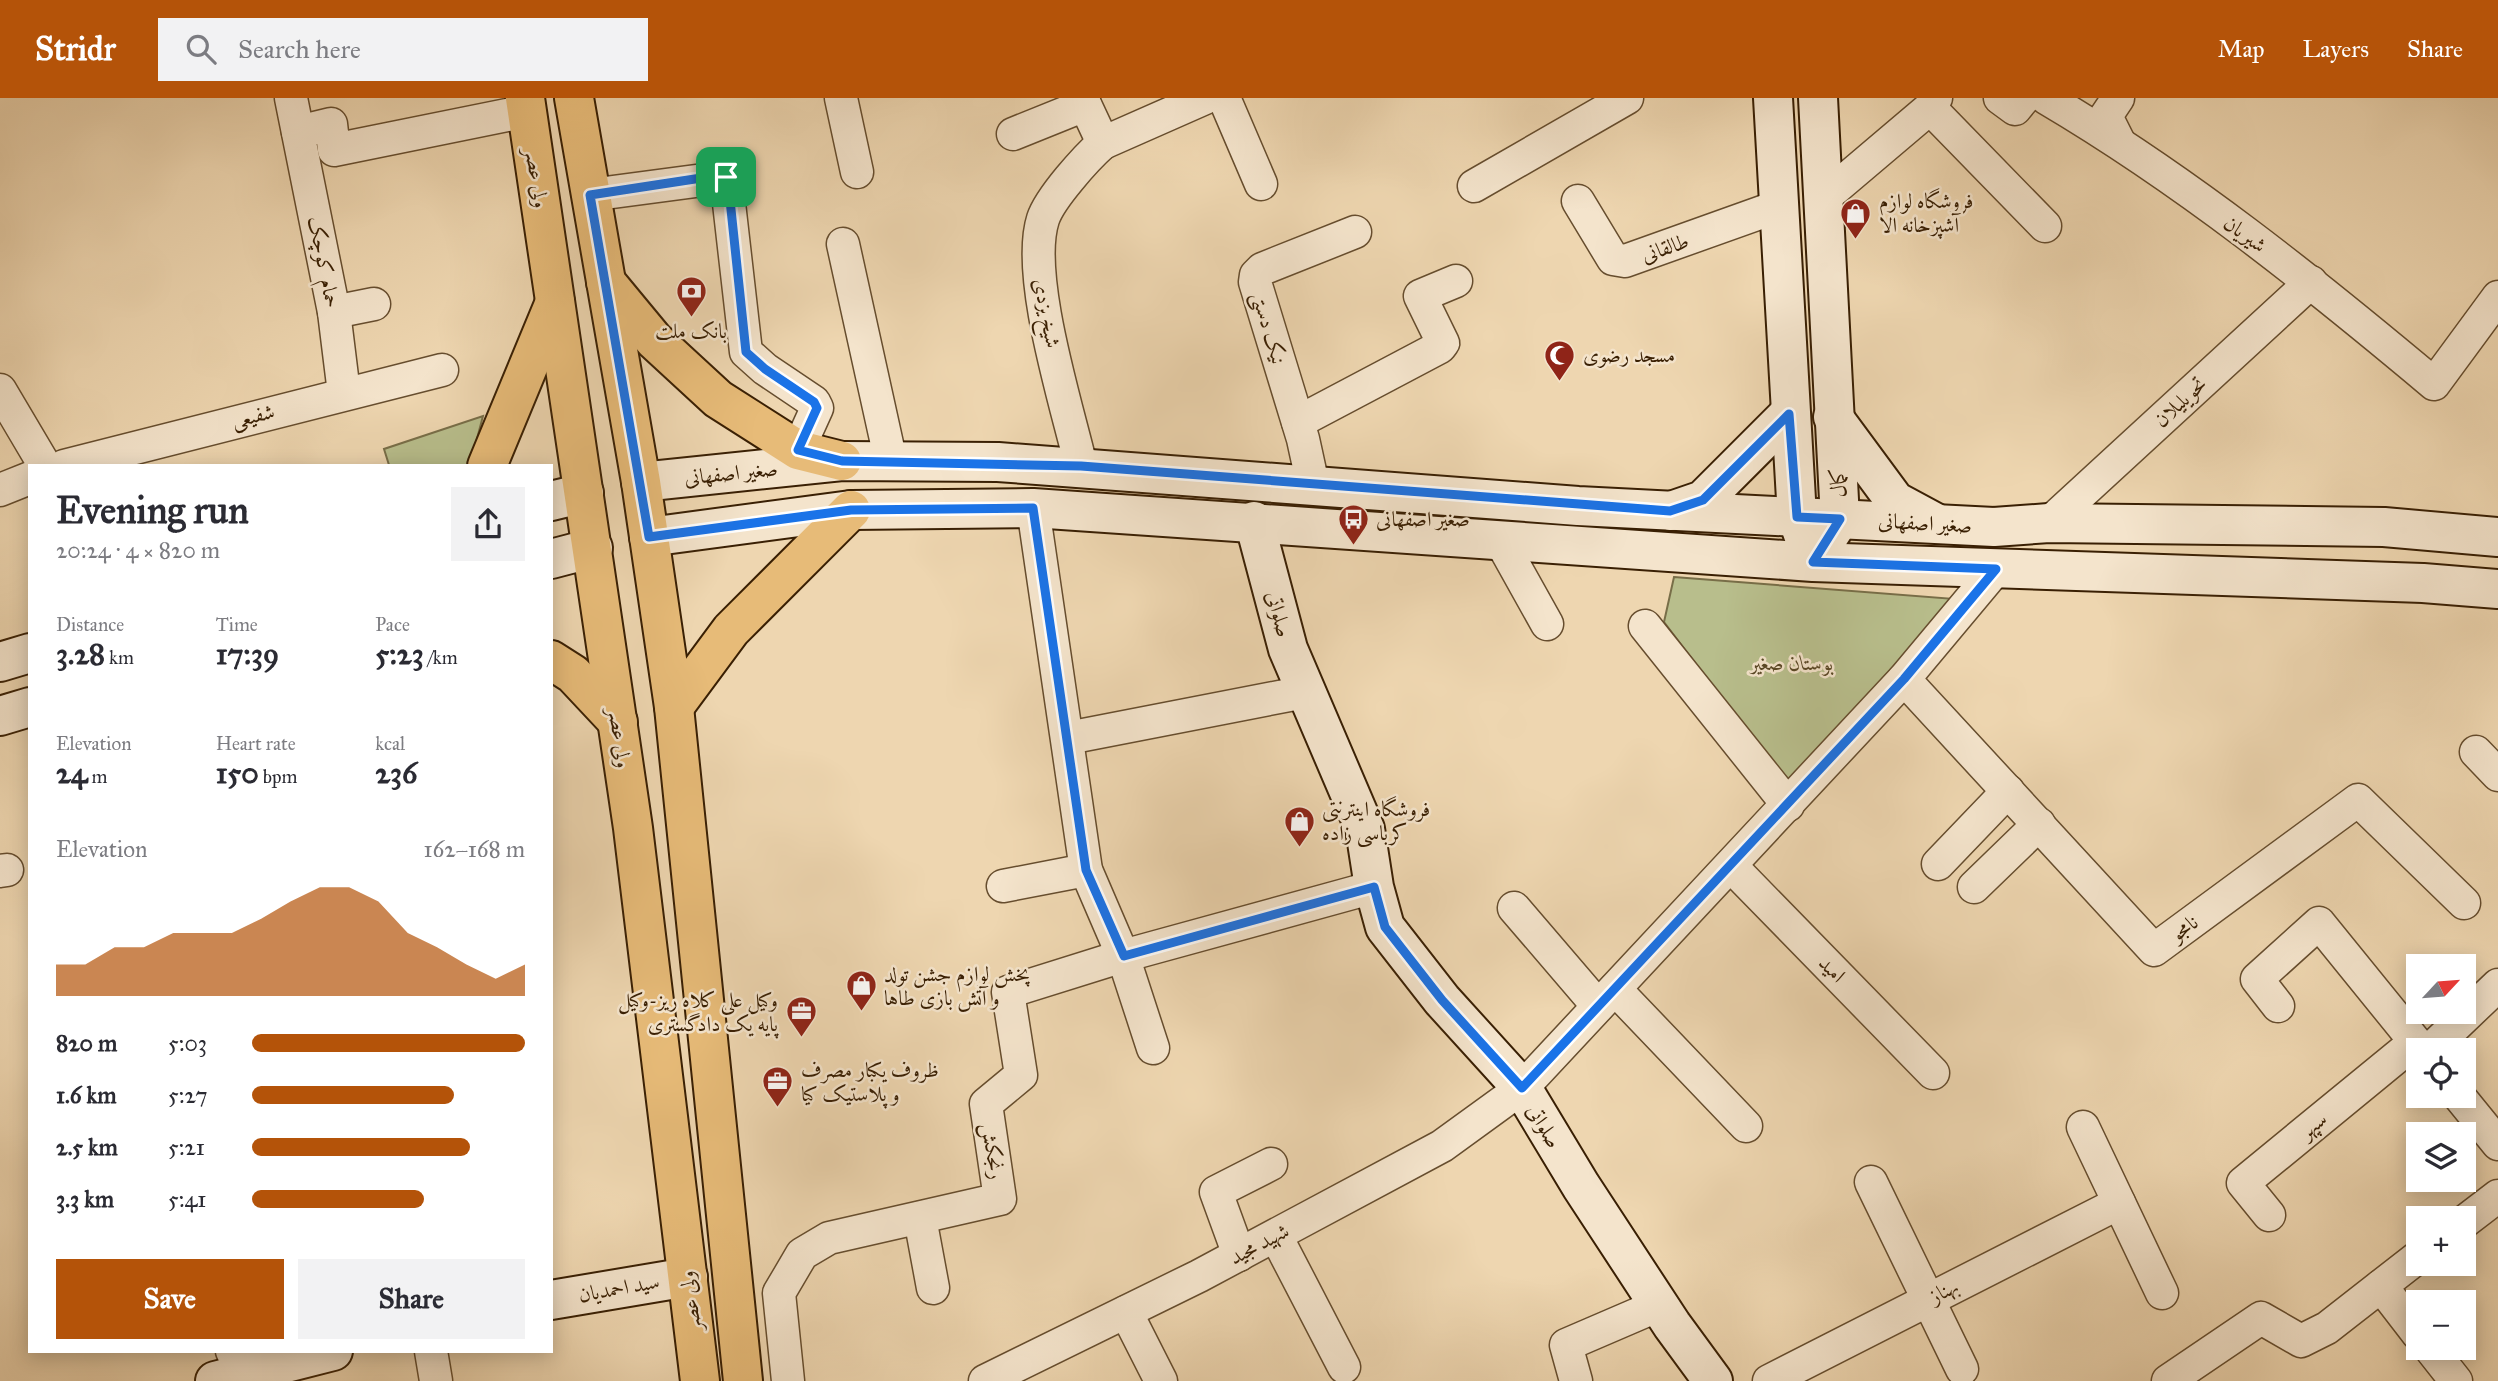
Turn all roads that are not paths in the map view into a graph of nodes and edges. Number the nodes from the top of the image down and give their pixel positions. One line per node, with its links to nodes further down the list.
1 (291, 98): 17 (street, حمام کوچک)
2 (574, 98): 24 (main road)
3 (841, 98): 21 (street)
4 (1205, 98): 20 (street)
5 (1220, 98): 22 (street)
6 (1627, 98): 23 (street)
7 (1773, 98): 27 (main road, کمال)
8 (1818, 98): 25 (main road, کمال)
9 (1984, 98): 10 (street)
10 (1998, 98): 11 (street)
11 (2024, 98)
12 (2046, 98): 19 (street, شیریان)
13 (2118, 98): 19 (street)
14 (1083, 102): 18 (street); 20 (street)
15 (1933, 103): 25 (street); 28 (street)
16 (526, 104): 17 (street); 35 (main road, ولی عصر)
17 (298, 132): 37 (street, حمام کوچک)
18 (1013, 134)
19 (2118, 140): 33 (street, شیریان)
20 (1103, 143): 50 (street, شیخ یزدی)
21 (857, 172)
22 (1261, 184)
23 (1474, 186)
24 (590, 195): 31 (main road); 44 (street)
25 (1825, 197): 42 (main road, کمال)
26 (1578, 201): 27 (street, طالقانی)
27 (1779, 206): 41 (main road, کمال)
28 (2045, 226)
29 (1355, 232): 43 (street, نیک دستی)
30 (843, 244): 46 (street)
31 (605, 281): 44 (main road); 52 (main road)
32 (1455, 281): 43 (street)
33 (2311, 282): 34 (street, شیریان); 62 (street, تحویلیلان)
34 (2498, 297)
35 (555, 302): 49 (main road); 55 (main road, ولی عصر)
36 (374, 304): 37 (street)
37 (334, 312): 40 (street, حمام کوچک)
38 (442, 370): 40 (street, شفیعی)
39 (0, 390): 47 (street)
40 (344, 393): 48 (street, شفیعی)
41 (1789, 414): 58 (main road); 59 (main road, کمال)
42 (1833, 418): 60 (main road, کمال); 63 (main road)
43 (1298, 422): 53 (street, نیک دستی)
44 (798, 450): 45 (main road)
45 (842, 461): 46 (main road, صغیر اصفهانی); 52 (main road, صغیر اصفهانی)
46 (891, 462): 50 (main road, صغیر اصفهانی)
47 (44, 464)
48 (72, 464)
49 (488, 464)
50 (1081, 466): 53 (main road, صغیر اصفهانی)
51 (28, 479): 54 (street)
52 (640, 482): 55 (main road); 64 (main road)
53 (1313, 485): 58 (main road, صغیر اصفهانی)
54 (0, 491)
55 (568, 497): 67 (main road, ولی عصر)
56 (1033, 508): 57 (main road, صغیر اصفهانی); 61 (main road, صغیر اصفهانی); 83 (street)
57 (851, 510): 64 (main road, صغیر اصفهانی); 79 (main road)
58 (1670, 511): 59 (main road, صغیر اصفهانی)
59 (1797, 517): 60 (main road, صغیر اصفهانی); 69 (main road, کمال)
60 (1840, 519): 63 (main road, صغیر اصفهانی); 69 (main road, کمال)
61 (1254, 521): 66 (main road, صغیر اصفهانی); 78 (main road, صلواتی)
62 (2049, 523): 63 (main road, صغیر اصفهانی); 65 (main road, صغیر اصفهانی)
63 (1939, 524)
64 (649, 537): 67 (main road); 79 (main road)
65 (2498, 537)
66 (1499, 538): 69 (main road, صغیر اصفهانی); 72 (street)
67 (593, 548): 68 (main road); 82 (main road, ولی عصر)
68 (553, 558)
69 (1813, 562): 70 (main road, صغیر اصفهانی)
70 (1996, 569): 71 (main road, صغیر اصفهانی); 77 (street, شهید مجید)
71 (2498, 590)
72 (1547, 624)
73 (1645, 626): 87 (street)
74 (28, 654): 76 (main road)
75 (553, 661): 82 (main road)
76 (0, 662)
77 (1904, 679): 86 (street, نامجو); 87 (street, شهید مجید)
78 (1305, 692): 83 (street); 93 (main road, صلواتی)
79 (674, 707): 138 (main road)
80 (28, 708): 81 (main road)
81 (0, 716)
82 (618, 722): 121 (main road, ولی عصر)
83 (1068, 738): 91 (street)
84 (2476, 752): 85 (street)
85 (2498, 775)
86 (2008, 791): 88 (street, نامجو); 89 (street)
87 (1788, 805): 90 (street, شهید مجید)
88 (2039, 824): 94 (street); 95 (street, نامجو)
89 (1938, 864)
90 (1731, 866): 99 (street, شهید مجید); 105 (street, امید)
91 (1086, 870): 92 (street); 97 (street)
92 (1003, 886)
93 (1374, 887): 97 (street, رنجکش); 106 (main road, صلواتی)
94 (1974, 887)
95 (2464, 903)
96 (1514, 908): 99 (street)
97 (1124, 956): 103 (street); 117 (street, رنجکش)
98 (2498, 985): 102 (street)
99 (1607, 998): 106 (street, شهید مجید); 108 (street)
100 (2278, 1006): 101 (street)
101 (2415, 1038)
102 (2433, 1038)
103 (1153, 1048)
104 (2406, 1059): 116 (street, سپهر)
105 (1933, 1073)
106 (1522, 1088): 118 (street, شهید مجید); 127 (main road, صلواتی)
107 (2469, 1108): 110 (street)
108 (1746, 1126)
109 (2083, 1127): 114 (street)
110 (2498, 1144)
111 (1271, 1164): 119 (street)
112 (1871, 1182): 126 (street)
113 (2498, 1196): 115 (street)
114 (2119, 1203): 124 (street); 126 (street, بهناز)
115 (2476, 1213)
116 (2269, 1215)
117 (920, 1218): 123 (street); 139 (street, رنجکش)
118 (1276, 1236): 119 (street, شهید مجید); 133 (street)
119 (1239, 1255): 128 (street, شهید مجید)
120 (2406, 1266): 122 (street)
121 (688, 1277): 125 (main road, سید احمدیان); 137 (main road, ولی عصر)
122 (2381, 1286): 129 (street); 145 (street)
123 (933, 1288)
124 (2162, 1293)
125 (553, 1300)
126 (1926, 1300): 134 (street); 144 (street, بهناز)
127 (1659, 1305): 142 (street); 143 (main road, صلواتی)
128 (1126, 1312): 140 (street, شهید مجید); 141 (street)
129 (2406, 1318)
130 (324, 1353): 135 (main road)
131 (431, 1353): 136 (street)
132 (2439, 1360): 146 (street)
133 (1344, 1367)
134 (1962, 1369)
135 (234, 1372)
136 (436, 1381)
137 (700, 1381)
138 (743, 1381)
139 (788, 1381)
140 (985, 1381)
141 (1161, 1381)
142 (1576, 1381)
143 (1713, 1381)
144 (1769, 1381)
145 (2168, 1381)
146 (2456, 1381)

